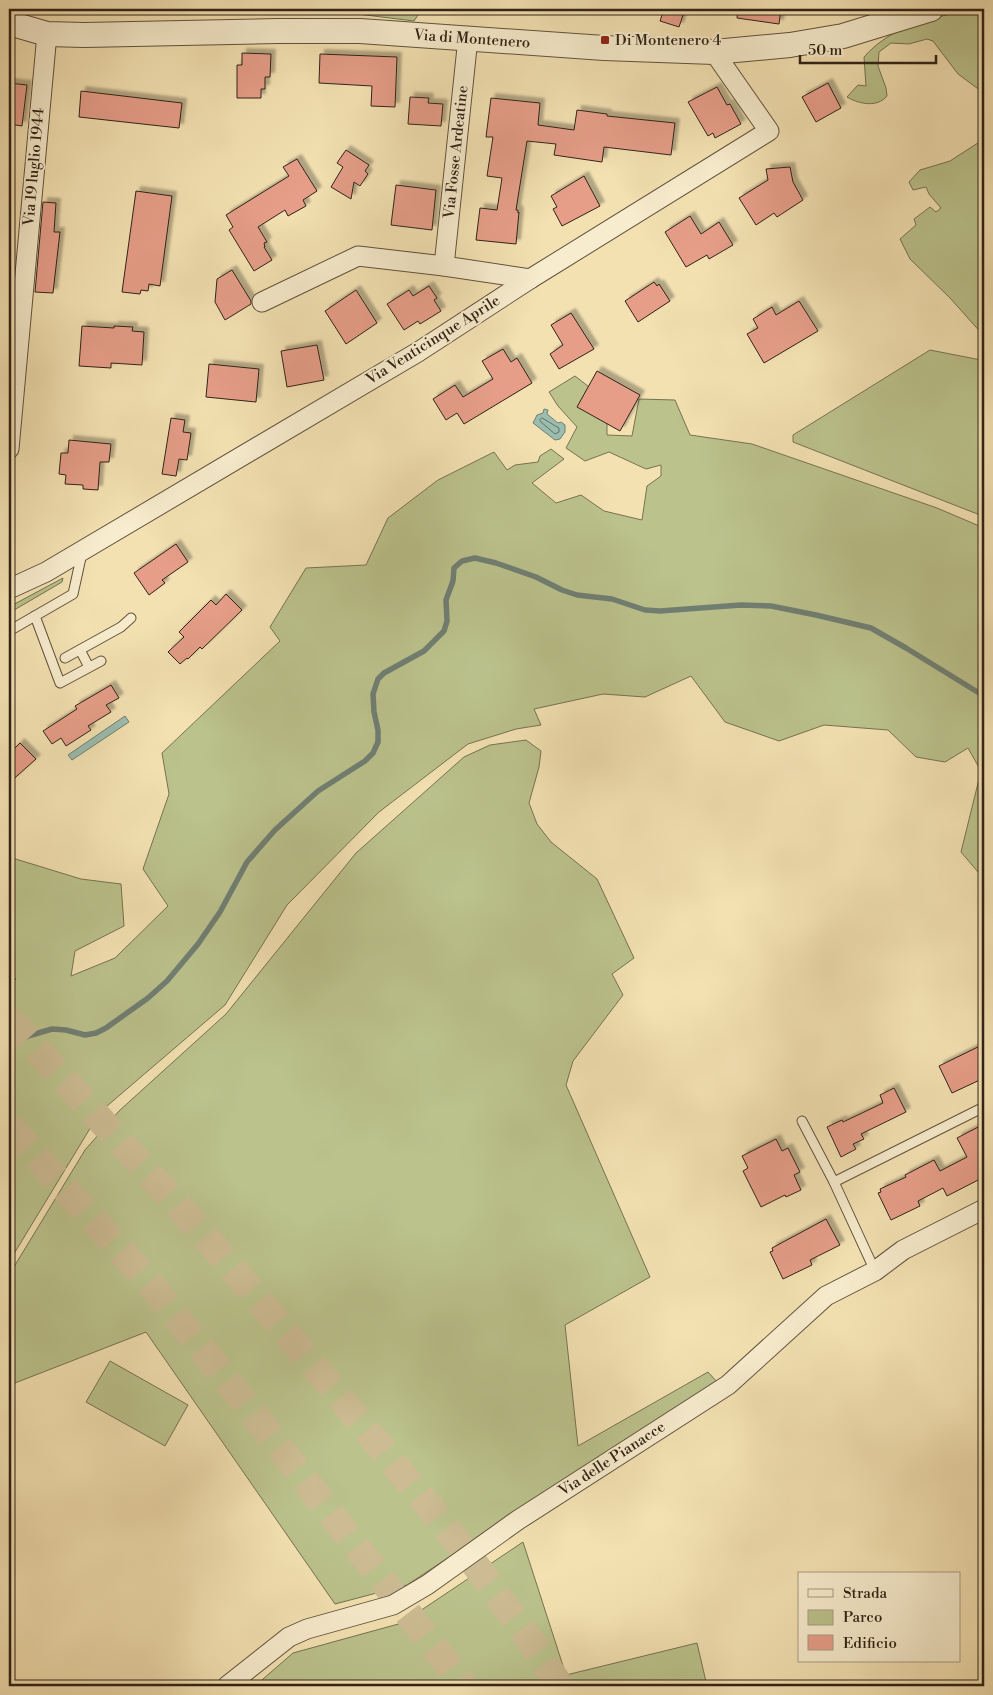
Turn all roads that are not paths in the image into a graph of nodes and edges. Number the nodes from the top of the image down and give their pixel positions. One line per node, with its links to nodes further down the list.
1 (931, 9): 5 (street, Via di Montenero)
2 (9, 23): 3 (street, Via di Montenero)
3 (46, 34): 4 (street, Via di Montenero); 9 (street, Via 19 luglio 1944)
4 (468, 38): 5 (street, Via di Montenero); 6 (street, Via Fosse Ardeatine)
5 (714, 52): 7 (street, Via Venticinque Aprile)
6 (444, 266): 7 (street); 8 (street)
7 (530, 279): 10 (street, Via Venticinque Aprile)
8 (262, 302)
9 (9, 449)
10 (82, 550): 11 (street, Via Venticinque Aprile); 12 (lane)
11 (9, 589)
12 (35, 616): 14 (lane); 18 (lane)
13 (131, 618): 15 (lane)
14 (9, 630)
15 (80, 650): 16 (lane); 18 (lane)
16 (65, 658)
17 (101, 661): 18 (lane)
18 (89, 668)
19 (984, 1107): 21 (lane)
20 (802, 1121): 21 (lane)
21 (834, 1182): 23 (lane)
22 (984, 1209): 23 (street, Via delle Pianacce)
23 (875, 1271): 24 (street, Via delle Pianacce)
24 (227, 1686)

